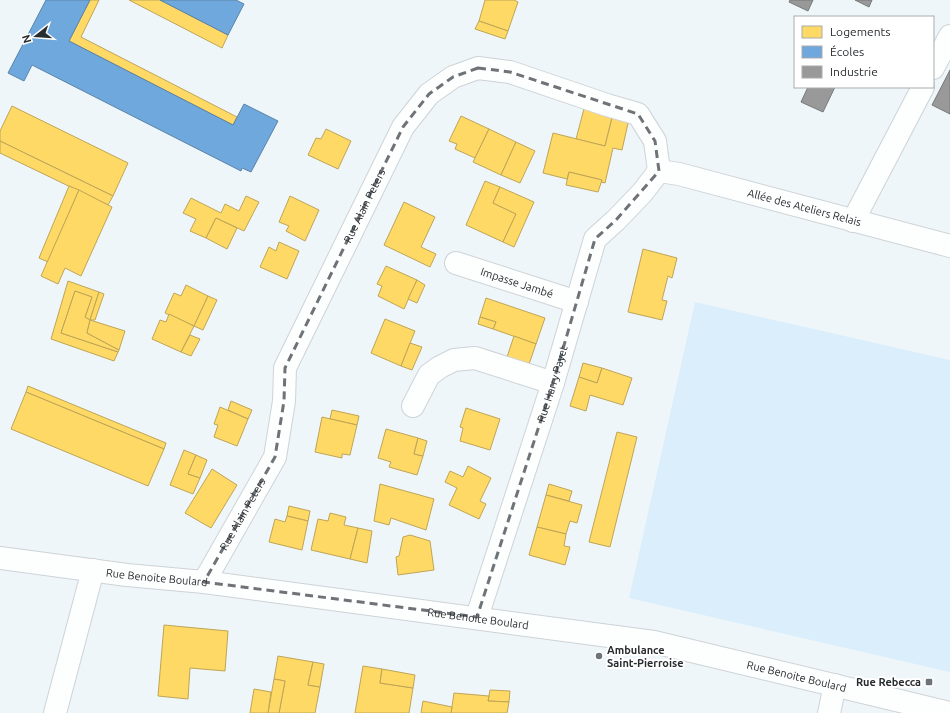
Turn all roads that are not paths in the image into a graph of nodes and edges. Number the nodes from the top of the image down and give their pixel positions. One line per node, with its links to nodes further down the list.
1 (950, 36): 2 (street)
2 (934, 66)
3 (922, 88): 5 (street)
4 (659, 171): 5 (street, Allée des Ateliers Relais); 8 (street, Rue Harry Payet); 13 (street, Rue Alain Peters)
5 (853, 221): 6 (street, Allée des Ateliers Relais)
6 (948, 242)
7 (456, 263): 8 (street, Impasse Jambé)
8 (577, 302): 9 (street, Rue Harry Payet)
9 (552, 383): 10 (street); 14 (street, Rue Harry Payet)
10 (413, 406)
11 (0, 558): 12 (street, Rue Benoite Boulard)
12 (93, 570): 13 (street, Rue Benoite Boulard); 16 (street)
13 (204, 582): 14 (street, Rue Benoite Boulard)
14 (477, 617): 15 (street, Rue Benoite Boulard)
15 (835, 685): 17 (street); 18 (street, Rue Benoite Boulard)
16 (55, 713)
17 (829, 713)
18 (950, 713)

